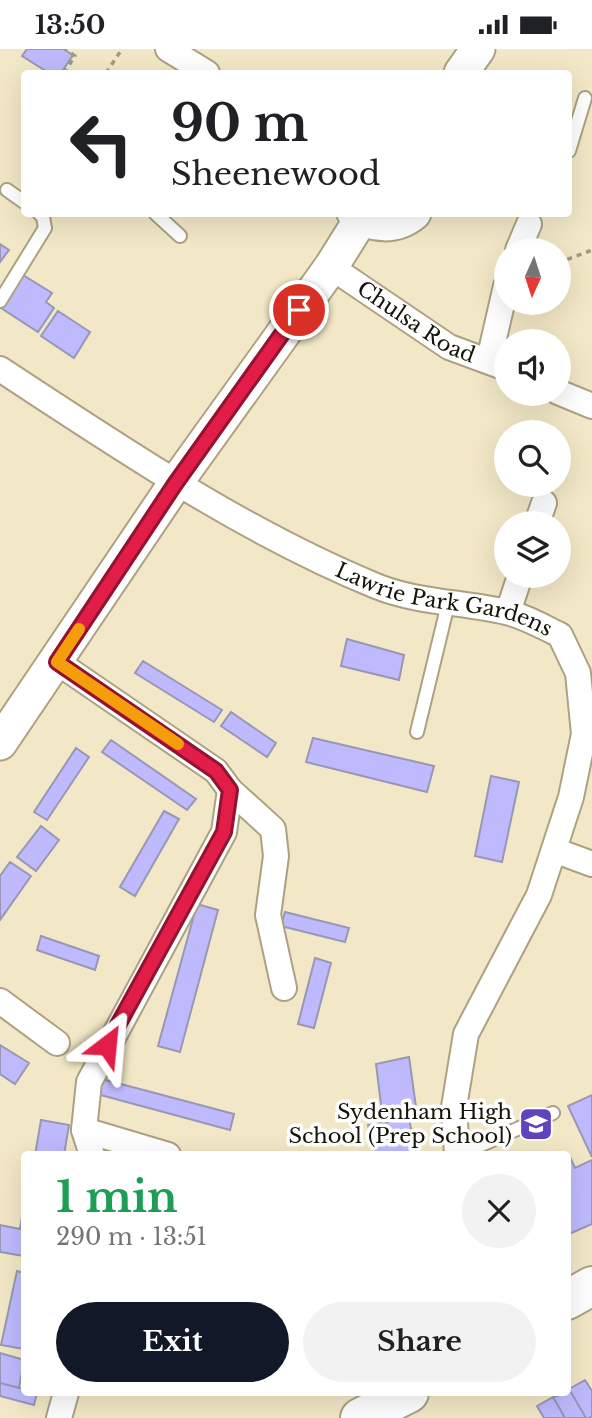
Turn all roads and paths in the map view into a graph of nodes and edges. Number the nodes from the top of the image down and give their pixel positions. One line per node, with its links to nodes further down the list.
1 (65, 49): 5 (path)
2 (122, 49): 6 (path)
3 (168, 49): 7 (street)
4 (478, 49): 8 (street)
5 (66, 70)
6 (108, 70)
7 (202, 70)
8 (463, 70)
9 (585, 98): 10 (lane)
10 (572, 141)
11 (7, 190): 12 (lane)
12 (21, 200)
13 (43, 217): 24 (lane)
14 (159, 217): 19 (lane)
15 (356, 217): 23 (street)
16 (360, 217): 17 (street)
17 (407, 217)
18 (532, 219): 20 (street)
19 (180, 236)
20 (523, 238)
21 (592, 250): 22 (path)
22 (571, 258)
23 (331, 267): 25 (street, Chulsa Road); 29 (street)
24 (0, 300)
25 (494, 363)
26 (0, 369): 29 (street, Lawrie Park Gardens)
27 (571, 397): 28 (street)
28 (592, 406)
29 (175, 484): 31 (street, Lawrie Park Gardens); 33 (street)
30 (516, 588): 32 (street)
31 (448, 604): 32 (street, Lawrie Park Gardens); 34 (lane)
32 (508, 612): 37 (street, Lawrie Park Gardens)
33 (57, 662): 35 (street); 36 (street)
34 (417, 732)
35 (0, 743)
36 (230, 790): 39 (street); 43 (street)
37 (554, 850): 38 (street); 46 (street, Lawrie Park Gardens)
38 (592, 864)
39 (284, 988)
40 (0, 1001): 41 (street)
41 (57, 1043)
42 (553, 1113): 47 (lane)
43 (84, 1130): 44 (street); 45 (street)
44 (91, 1151)
45 (155, 1151)
46 (458, 1151)
47 (467, 1151)
48 (592, 1286): 49 (main road)
49 (571, 1298)
50 (65, 1396): 52 (street)
51 (403, 1396): 53 (main road)
52 (59, 1418)
53 (360, 1418)

